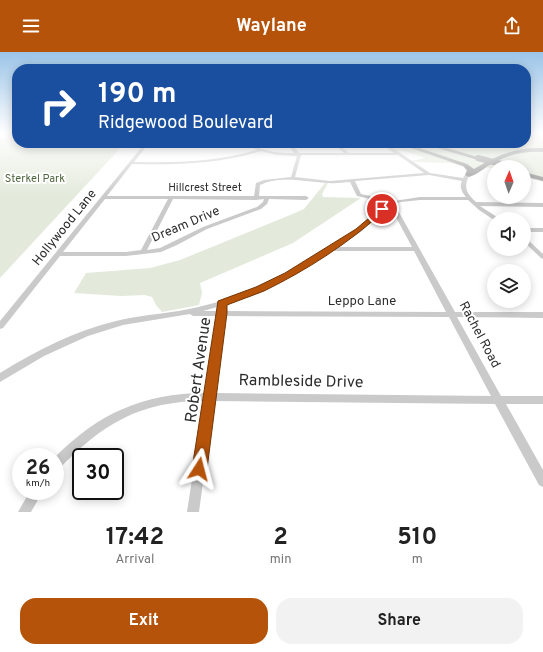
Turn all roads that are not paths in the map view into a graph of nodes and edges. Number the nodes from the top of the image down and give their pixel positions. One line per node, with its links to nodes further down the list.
1 (138, 154): 11 (street, Hollywood Lane)
2 (248, 154): 11 (street)
3 (299, 154): 17 (street)
4 (398, 154): 13 (street)
5 (433, 154): 16 (highway)
6 (457, 154): 9 (highway)
7 (461, 154): 9 (highway)
8 (505, 154): 16 (highway)
9 (476, 159): 10 (highway)
10 (487, 162)
11 (131, 163): 20 (street, Hollywood Lane)
12 (531, 171): 14 (highway)
13 (429, 174): 16 (street); 19 (street)
14 (543, 174)
15 (531, 176): 18 (highway)
16 (466, 177): 25 (street)
17 (292, 178): 19 (street); 22 (street)
18 (543, 179)
19 (352, 180): 26 (street)
20 (103, 197): 21 (street, Hillcrest Street); 36 (street, Hollywood Lane)
21 (171, 198): 22 (street, Hillcrest Street); 35 (street)
22 (256, 198): 23 (street, Hillcrest Street)
23 (267, 198): 24 (street, Hillcrest Street); 35 (street, Dream Drive)
24 (306, 198)
25 (470, 199): 26 (street); 27 (street)
26 (391, 203): 33 (street); 34 (street, Rachel Road)
27 (476, 204): 28 (street); 29 (street)
28 (543, 205)
29 (487, 212)
30 (531, 230): 31 (street)
31 (543, 230)
32 (531, 246): 37 (street)
33 (331, 249): 34 (street); 38 (street)
34 (416, 249): 39 (street, Rachel Road)
35 (143, 252): 36 (street, Dream Drive)
36 (59, 254): 41 (street, Hollywood Lane)
37 (543, 257)
38 (222, 308): 39 (street, Leppo Lane); 42 (street, Leppo Lane); 43 (street, Robert Avenue)
39 (453, 314): 40 (street, Leppo Lane); 44 (street, Rachel Road)
40 (543, 315)
41 (0, 326)
42 (0, 378)
43 (210, 397): 44 (street, Rambleside Drive); 46 (street, Rambleside Drive); 50 (street, Robert Avenue)
44 (499, 400): 45 (street, Rambleside Drive); 47 (street, Rachel Road)
45 (543, 400)
46 (64, 455)
47 (543, 481)
48 (31, 500): 49 (street)
49 (24, 512)
50 (193, 512)

